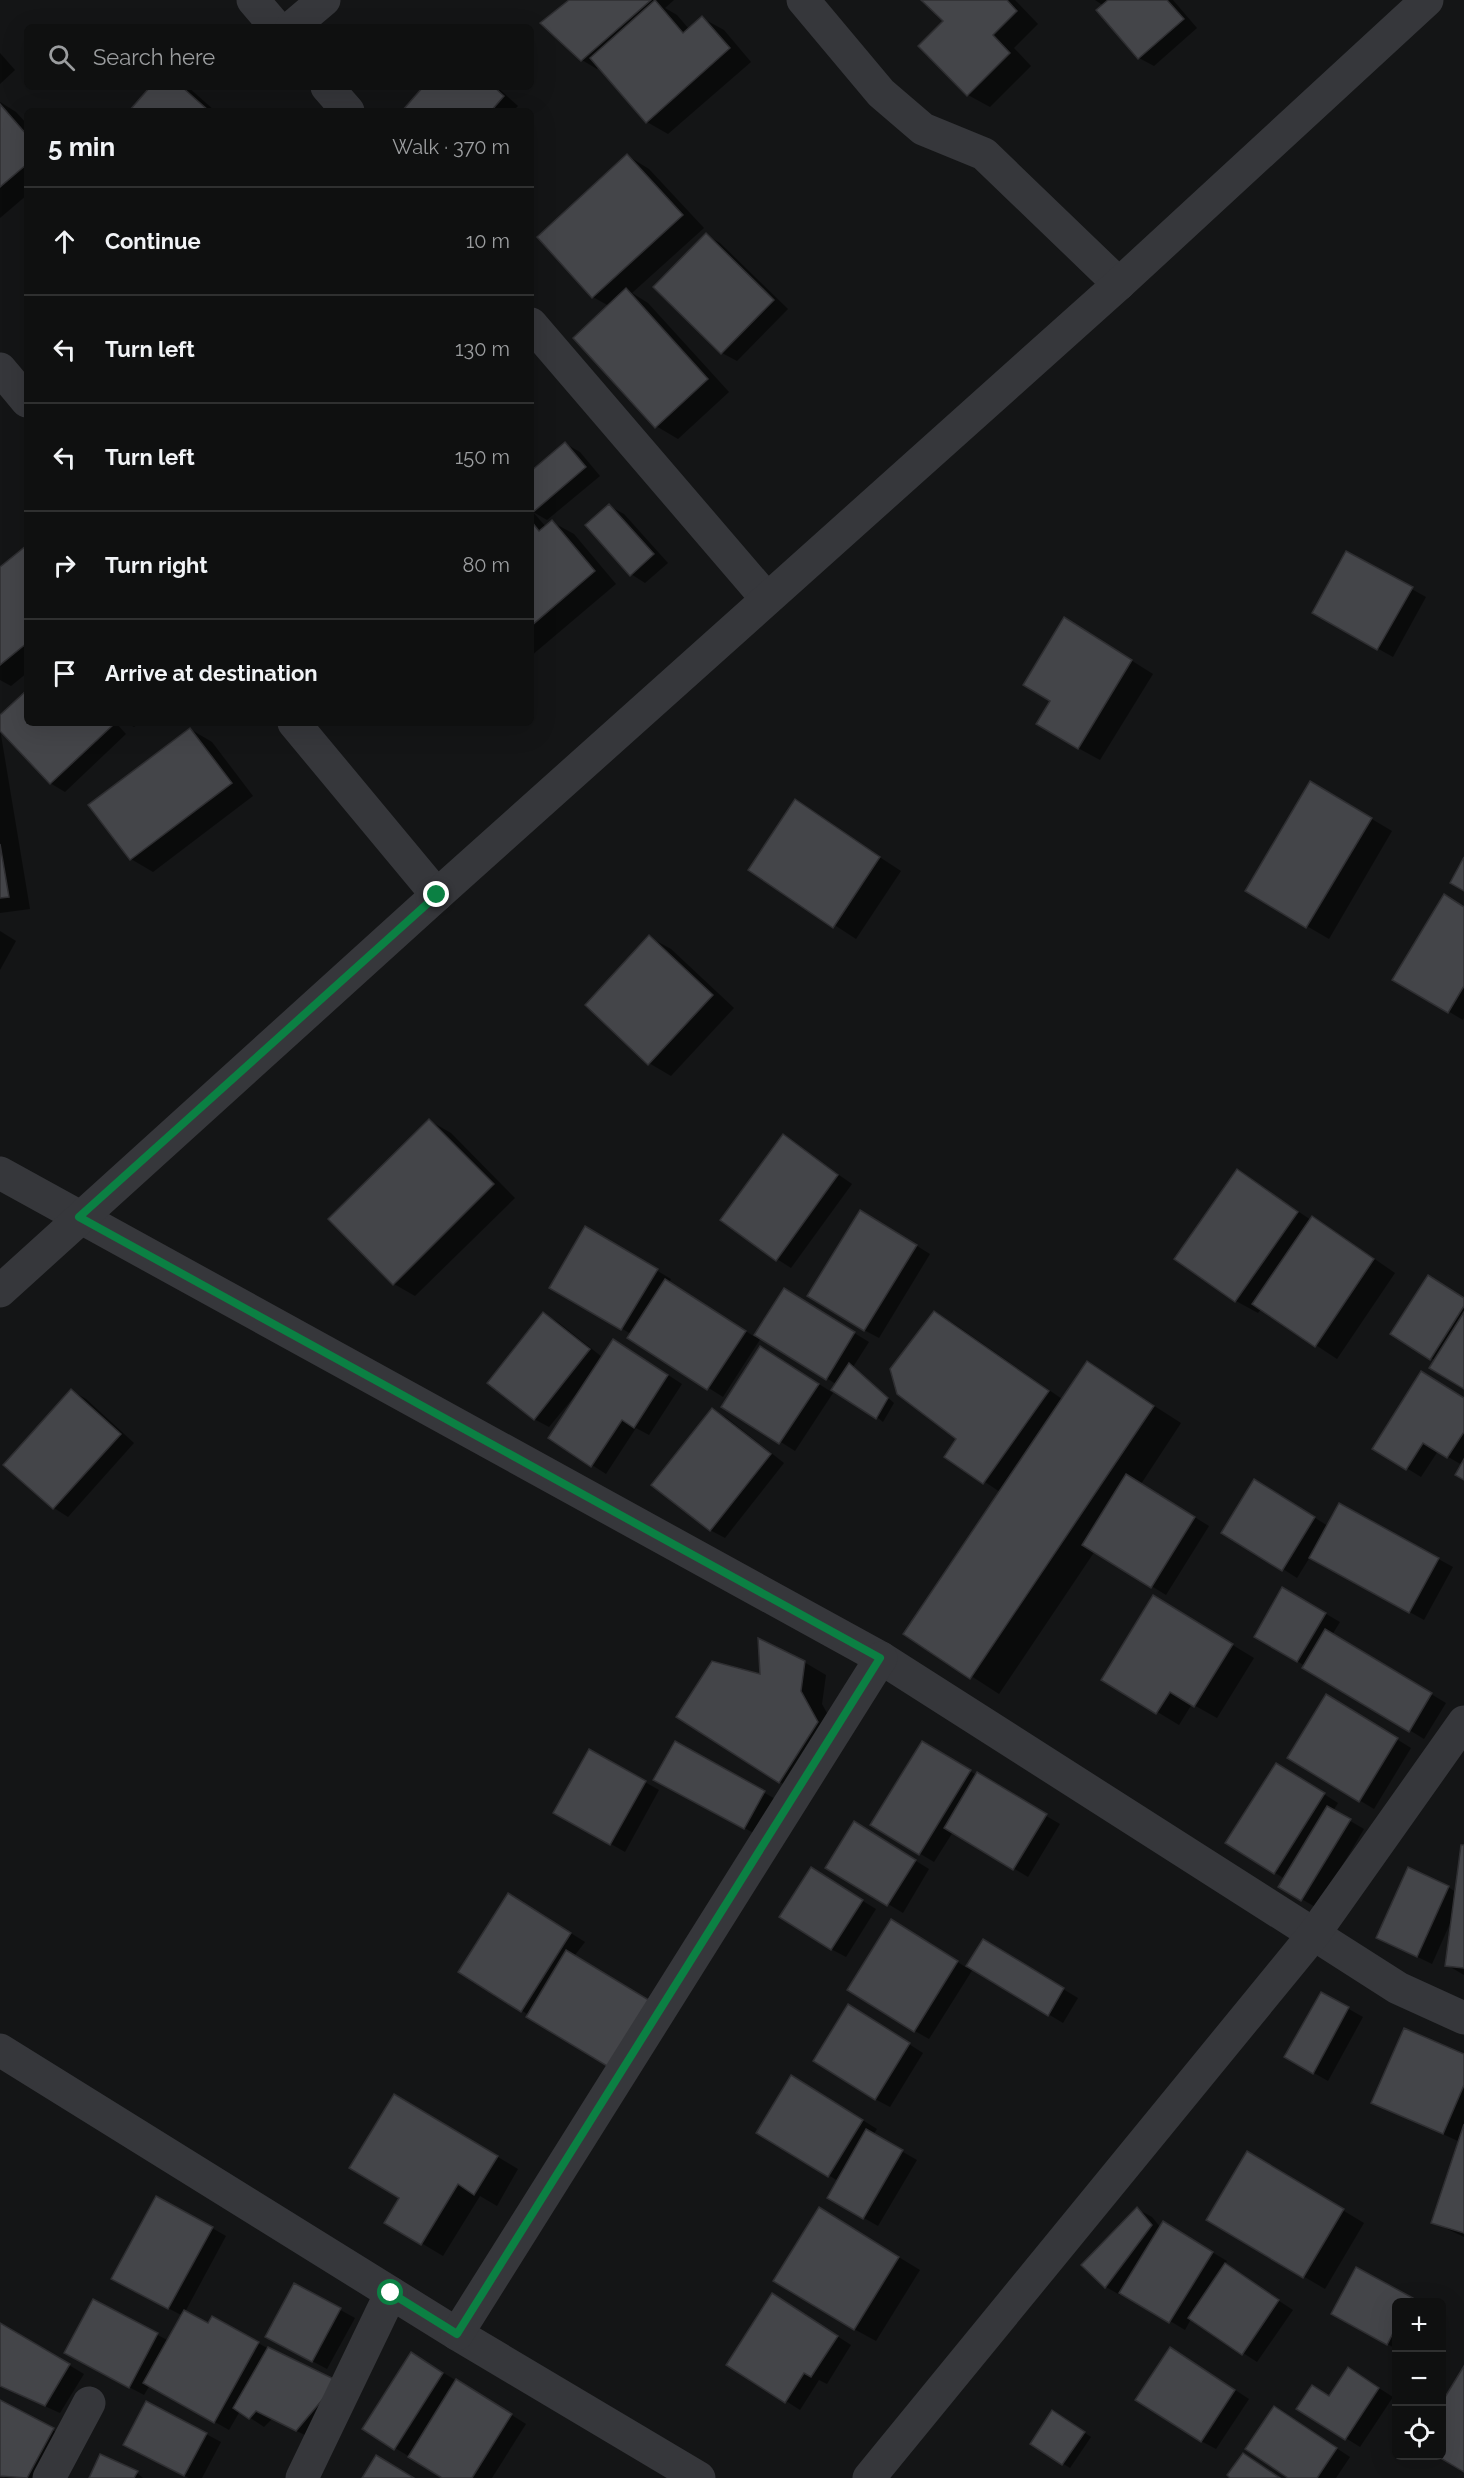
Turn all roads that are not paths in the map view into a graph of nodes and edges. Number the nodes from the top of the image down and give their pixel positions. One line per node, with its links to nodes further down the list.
1 (253, 0): 5 (street)
2 (324, 0): 6 (street)
3 (803, 0): 9 (street)
4 (1426, 0): 9 (street)
5 (273, 24)
6 (296, 24)
7 (330, 90): 8 (street)
8 (345, 108)
9 (1119, 284): 13 (street)
10 (534, 328): 13 (street)
11 (0, 369): 12 (street)
12 (24, 397)
13 (766, 599): 15 (street)
14 (296, 726): 15 (street)
15 (437, 895): 17 (street)
16 (0, 1173): 17 (street)
17 (79, 1217): 18 (street); 19 (street)
18 (0, 1291)
19 (880, 1658): 21 (street); 25 (street)
20 (1464, 1722): 21 (street)
21 (1314, 1934): 22 (street); 30 (street)
22 (1464, 2018)
23 (0, 2050): 24 (street)
24 (391, 2293): 25 (street); 28 (street)
25 (457, 2334): 29 (street)
26 (89, 2403): 27 (street)
27 (49, 2478)
28 (302, 2478)
29 (699, 2478)
30 (869, 2478)

